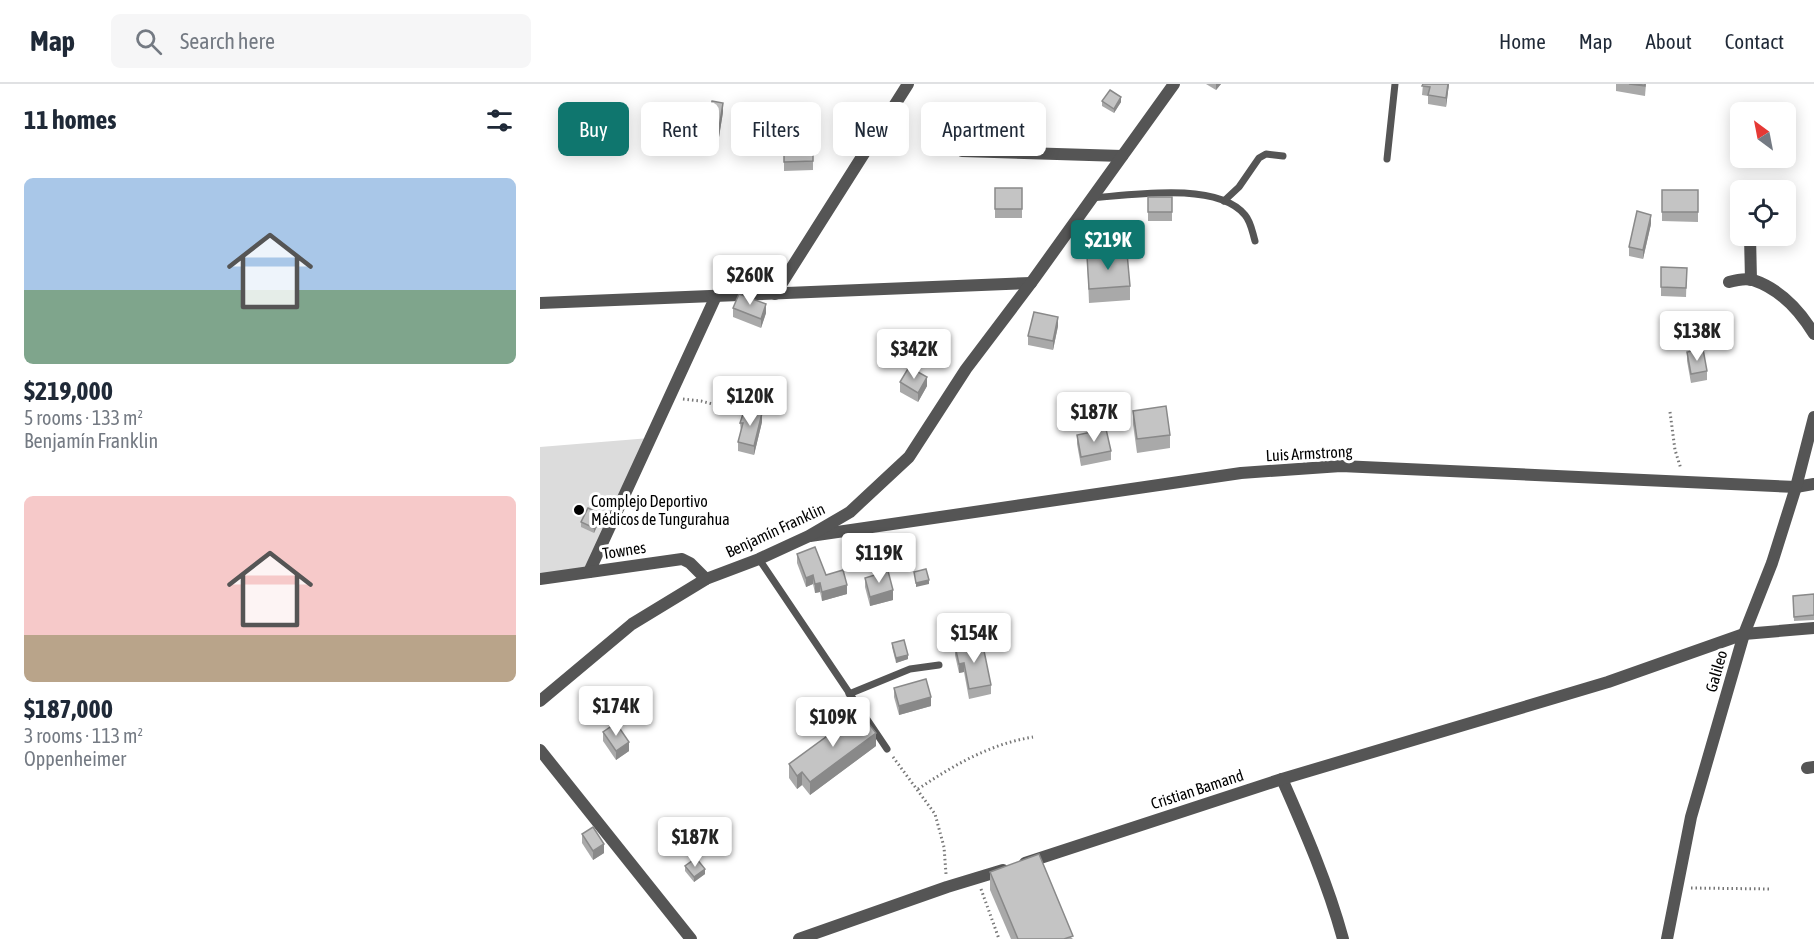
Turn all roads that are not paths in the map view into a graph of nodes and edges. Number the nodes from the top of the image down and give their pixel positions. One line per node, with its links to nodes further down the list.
1 (908, 84): 15 (street)
2 (1174, 84): 5 (street, Benjamín Franklin)
3 (1395, 84): 7 (lane)
4 (1046, 154): 5 (street)
5 (1122, 156): 8 (street, Benjamín Franklin)
6 (1283, 156): 9 (lane)
7 (1387, 159)
8 (1092, 198): 9 (lane); 14 (street, Benjamín Franklin)
9 (1224, 201): 10 (lane)
10 (1255, 240)
11 (1750, 246): 12 (street)
12 (1751, 279): 13 (street); 18 (street)
13 (1729, 282)
14 (1031, 283): 15 (street); 22 (street, Benjamín Franklin)
15 (775, 294): 16 (street)
16 (716, 296): 17 (street); 24 (street)
17 (540, 303)
18 (1814, 334)
19 (1814, 417): 21 (street, Galileo)
20 (1814, 484): 21 (street, Luis Armstrong)
21 (1796, 487): 22 (street, Luis Armstrong); 28 (street, Galileo)
22 (809, 536): 23 (street, Benjamín Franklin)
23 (759, 559): 26 (street, Benjamín Franklin); 30 (lane)
24 (589, 572): 25 (street, Townes); 26 (street, Townes)
25 (540, 579)
26 (706, 579): 31 (street, Benjamín Franklin)
27 (1814, 628): 28 (street, Cristian Bamand)
28 (1744, 634): 34 (street, Cristian Bamand); 38 (street, Galileo)
29 (939, 665): 30 (lane)
30 (849, 694): 32 (lane)
31 (540, 701)
32 (886, 749)
33 (540, 750): 35 (street)
34 (1282, 779): 36 (street, Cristian Bamand); 37 (street)
35 (691, 939)
36 (799, 939)
37 (1344, 939)
38 (1667, 939)

